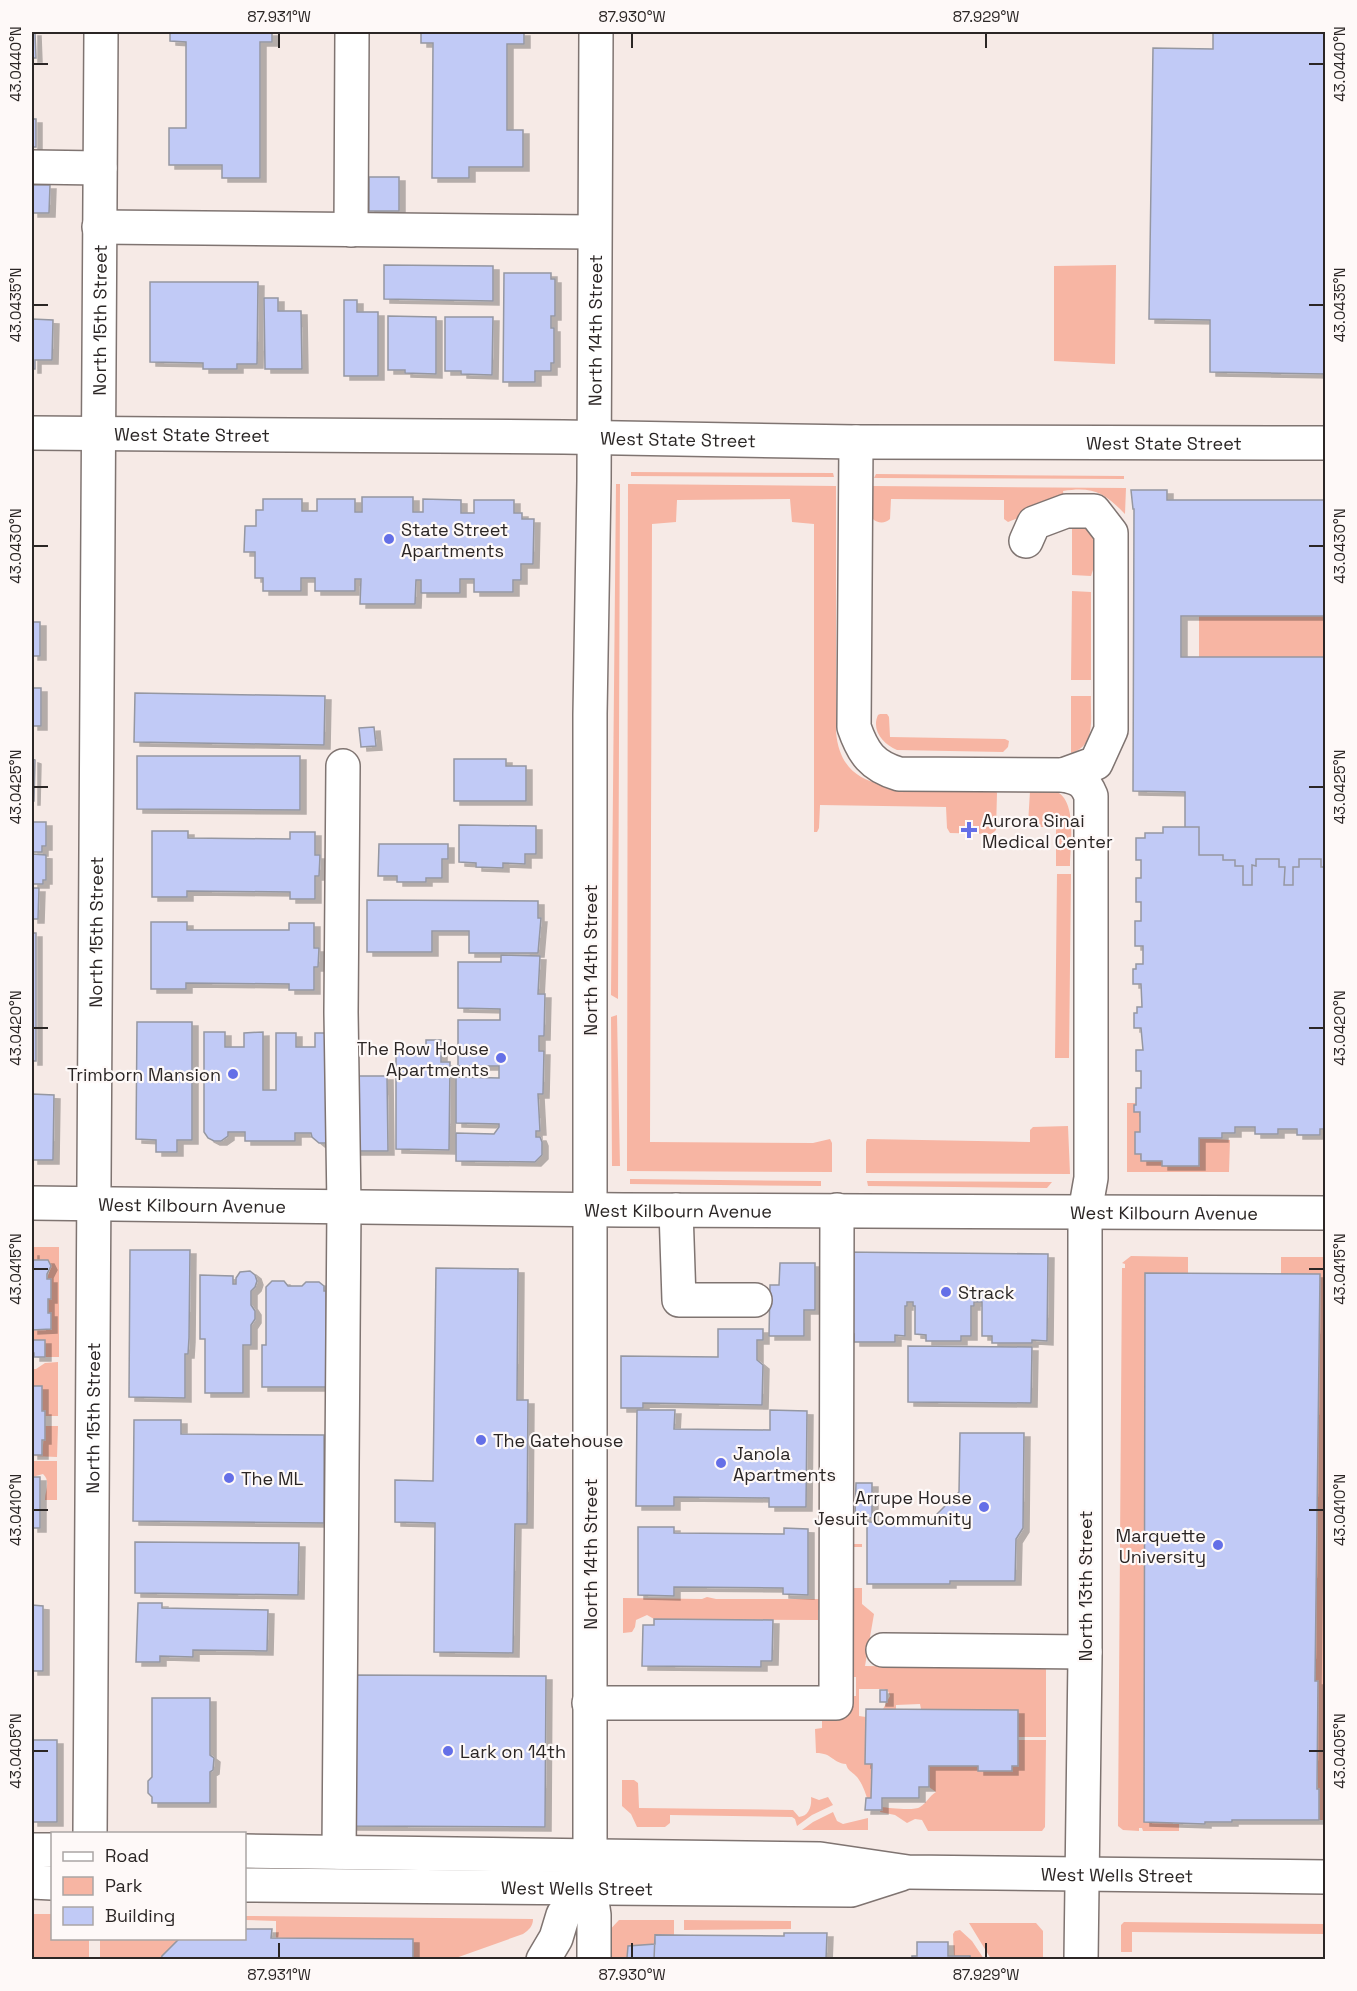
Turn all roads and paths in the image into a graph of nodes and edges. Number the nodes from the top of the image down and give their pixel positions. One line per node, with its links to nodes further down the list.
1 (101, 32): 5 (street, North 15th Street)
2 (352, 32): 7 (street)
3 (596, 32): 8 (street, North 14th Street)
4 (32, 167): 5 (street)
5 (100, 168): 6 (street, North 15th Street)
6 (99, 227): 7 (street); 10 (street, North 15th Street)
7 (351, 230): 8 (street)
8 (594, 232): 11 (street, North 14th Street)
9 (32, 433): 10 (street, West State Street)
10 (99, 433): 11 (street, West State Street); 18 (street, North 15th Street)
11 (593, 437): 12 (street, West State Street); 20 (street, North 14th Street)
12 (856, 442): 13 (street, West State Street); 16 (street)
13 (1326, 443)
14 (1026, 541): 16 (street)
15 (343, 766): 19 (street)
16 (1063, 776): 23 (street, North 13th Street)
17 (32, 1203): 18 (street, West Kilbourn Avenue)
18 (95, 1204): 19 (street, West Kilbourn Avenue); 29 (street, North 15th Street)
19 (344, 1206): 20 (street, West Kilbourn Avenue); 33 (street)
20 (590, 1209): 21 (street, West Kilbourn Avenue); 28 (street, North 14th Street)
21 (676, 1210): 22 (street, West Kilbourn Avenue); 25 (street)
22 (837, 1210): 23 (street, West Kilbourn Avenue); 28 (street)
23 (1085, 1212): 24 (street, West Kilbourn Avenue); 27 (street, North 13th Street)
24 (1326, 1213)
25 (755, 1300)
26 (883, 1650): 27 (street)
27 (1085, 1652): 36 (street, North 13th Street)
28 (590, 1702): 34 (street, North 14th Street)
29 (90, 1832)
30 (32, 1850): 31 (street)
31 (51, 1850)
32 (246, 1851): 33 (street, West Wells Street)
33 (339, 1852): 34 (street, West Wells Street)
34 (590, 1855): 35 (street, West Wells Street); 41 (street, North 14th Street)
35 (908, 1872): 36 (street, West Wells Street); 41 (street, West Wells Street)
36 (1081, 1874): 37 (street, West Wells Street); 44 (street, North 13th Street)
37 (1326, 1876)
38 (32, 1882): 39 (street)
39 (51, 1883)
40 (246, 1885): 41 (street, West Wells Street)
41 (590, 1888): 42 (street); 43 (street, North 14th Street)
42 (543, 1959)
43 (594, 1959)
44 (1081, 1959)

